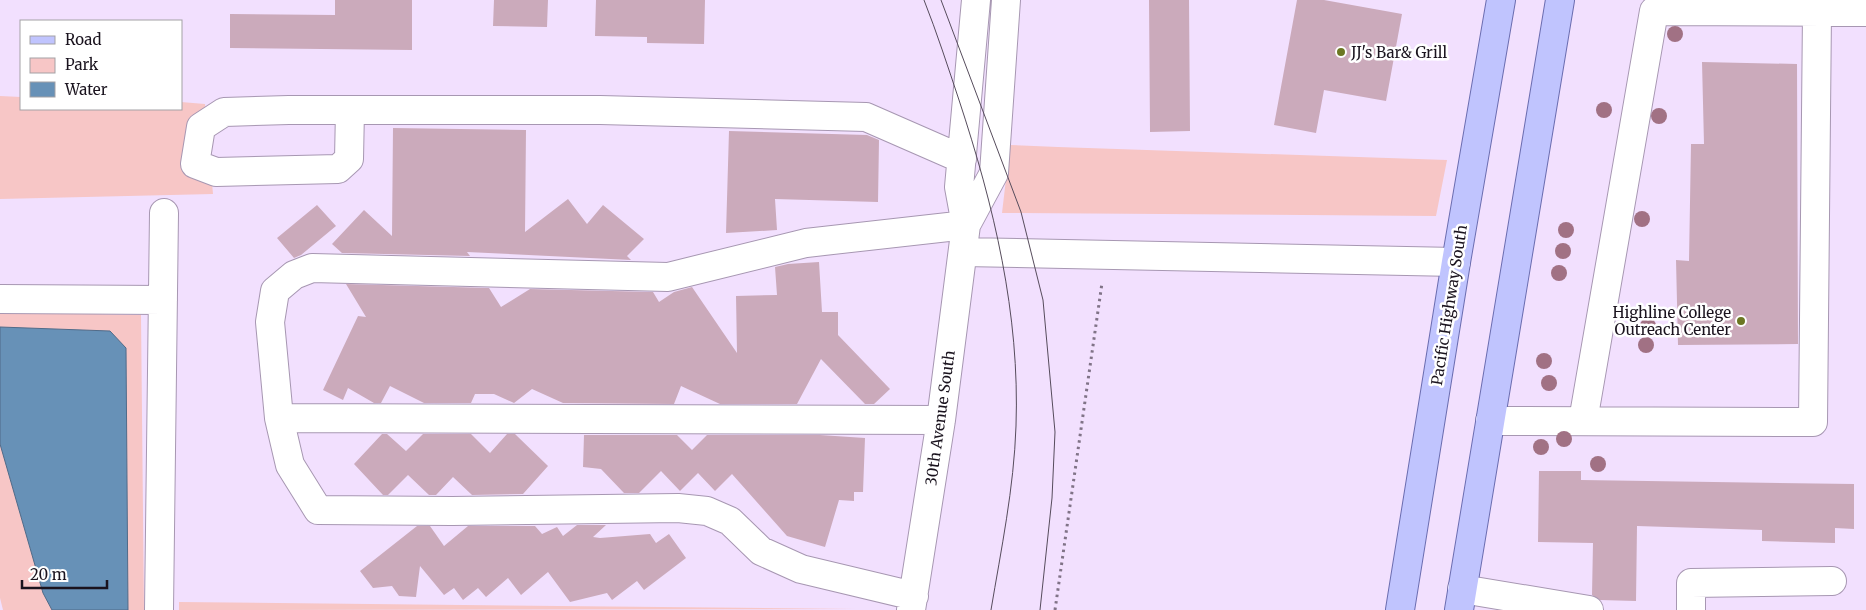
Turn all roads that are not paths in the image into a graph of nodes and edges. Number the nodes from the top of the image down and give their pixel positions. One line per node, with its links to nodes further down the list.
1 (976, 0): 8 (street, 30th Avenue South)
2 (1006, 0): 10 (street, 30th Avenue South)
3 (1501, 0): 12 (main road, Pacific Highway South)
4 (1560, 0): 17 (main road)
5 (1817, 12): 6 (street); 18 (street); 18 (street)
6 (1866, 12)
7 (350, 110): 7 (street); 8 (street)
8 (962, 159): 10 (street, 30th Avenue South)
9 (164, 213): 14 (street)
10 (966, 225): 11 (street, 30th Avenue South); 15 (street)
11 (963, 252): 12 (street); 16 (street, 30th Avenue South)
12 (1456, 262): 23 (main road, Pacific Highway South)
13 (0, 299): 14 (street)
14 (163, 300): 22 (street)
15 (278, 418): 16 (street); 21 (street)
16 (941, 420): 21 (street, 30th Avenue South)
17 (1490, 421): 18 (street); 20 (main road)
18 (1583, 421)
19 (1832, 581): 25 (street)
20 (1460, 599): 24 (street)
21 (913, 603)
22 (159, 610)
23 (1400, 610)
24 (1589, 610)
25 (1691, 610)

